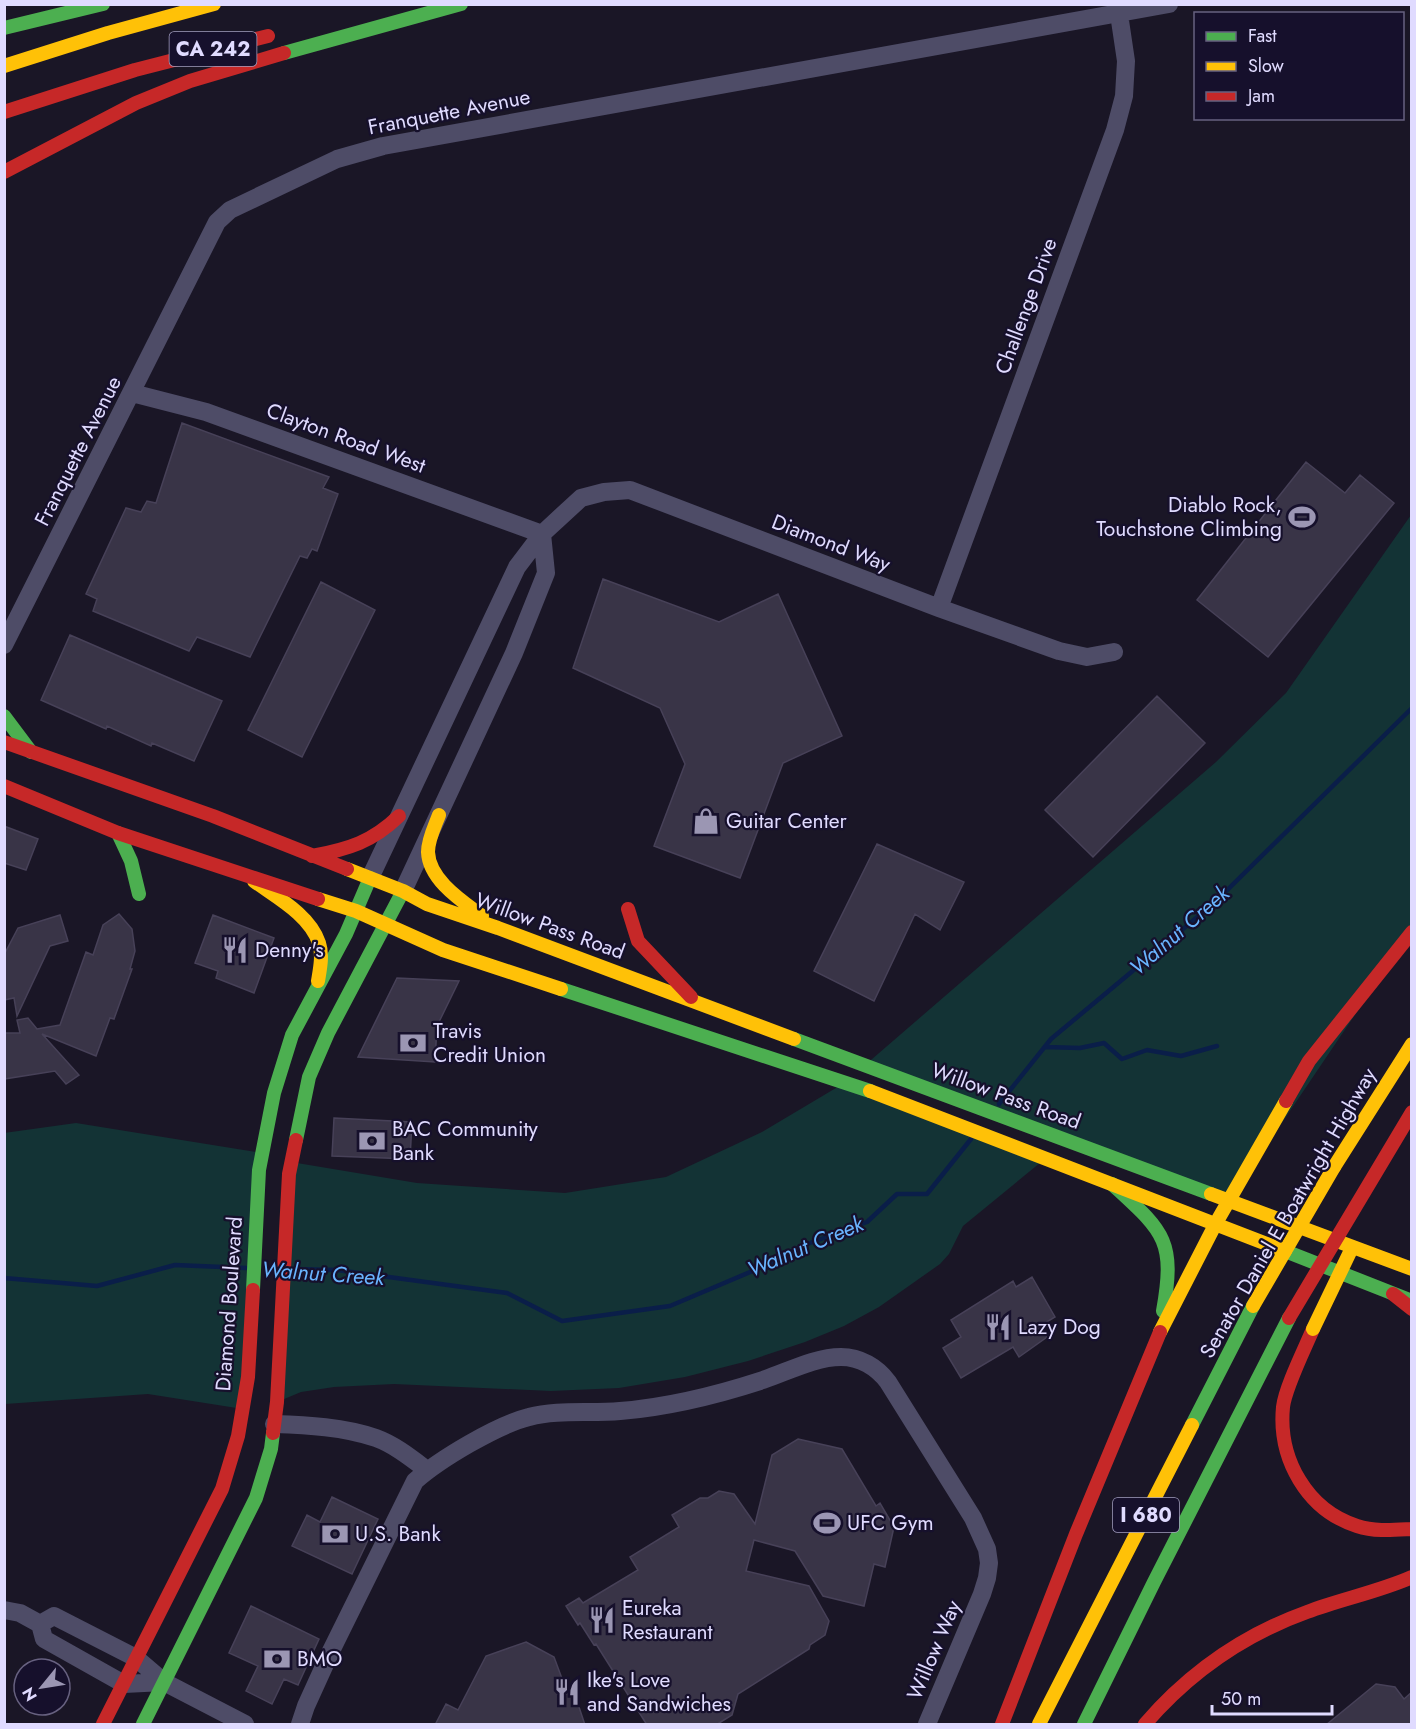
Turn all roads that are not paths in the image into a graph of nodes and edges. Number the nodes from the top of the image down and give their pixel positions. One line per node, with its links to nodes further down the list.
1 (103, 4): 8 (main road)
2 (214, 4): 10 (main road, CA 242)
3 (428, 4): 7 (main road)
4 (461, 4): 12 (main road)
5 (1170, 4): 6 (street, Franquette Avenue)
6 (1119, 14): 13 (street, Franquette Avenue); 15 (street, Challenge Drive)
7 (370, 15)
8 (4, 28)
9 (279, 33): 11 (main road, CA 242)
10 (4, 66)
11 (4, 112)
12 (4, 172)
13 (132, 393): 14 (street, Clayton Road West); 16 (street, Franquette Avenue)
14 (542, 534): 15 (street, Diamond Way); 23 (street); 24 (street, Diamond Way)
15 (939, 608): 18 (street, Diamond Way)
16 (10, 622): 17 (street, Franquette Avenue)
17 (4, 645)
18 (1114, 652)
19 (4, 716): 21 (main road)
20 (4, 742): 21 (main road, Willow Pass Road)
21 (31, 752): 26 (main road, Willow Pass Road)
22 (4, 786): 25 (main road, Willow Pass Road)
23 (439, 815): 29 (street); 34 (main road)
24 (399, 816): 26 (main road); 28 (street, Diamond Way)
25 (118, 833): 27 (main road, Willow Pass Road); 30 (main road)
26 (312, 856): 28 (main road, Willow Pass Road)
27 (249, 877): 32 (main road, Willow Pass Road); 36 (main road)
28 (370, 878): 29 (main road, Willow Pass Road); 32 (main road, Diamond Boulevard)
29 (403, 891): 33 (main road); 34 (main road, Willow Pass Road)
30 (139, 894)
31 (628, 909): 37 (main road)
32 (356, 912): 33 (main road, Willow Pass Road); 36 (main road, Diamond Boulevard)
33 (386, 924): 42 (main road); 45 (main road, Willow Pass Road)
34 (498, 928): 37 (main road, Willow Pass Road)
35 (1412, 932): 47 (main road)
36 (317, 987): 38 (main road, Diamond Boulevard)
37 (697, 1003): 47 (main road, Willow Pass Road)
38 (301, 1015): 39 (main road); 61 (main road, Diamond Boulevard)
39 (304, 1041)
40 (1412, 1044): 70 (main road, Senator Daniel E Boatwright Highway / I 680, bridge)
41 (296, 1074): 42 (main road)
42 (306, 1090): 55 (main road)
43 (1412, 1113): 71 (main road, I 680, bridge)
44 (1412, 1124): 46 (main road)
45 (1112, 1184): 48 (main road, Willow Pass Road); 54 (main road)
46 (1375, 1200)
47 (1229, 1201): 48 (main road); 50 (main road, Willow Pass Road)
48 (1216, 1223): 51 (main road, Willow Pass Road); 54 (main road)
49 (1360, 1232): 57 (main road, bridge)
50 (1412, 1269)
51 (1393, 1294): 52 (main road); 53 (main road)
52 (1412, 1301)
53 (1412, 1309)
54 (1161, 1328): 69 (main road)
55 (274, 1424): 56 (street); 62 (main road)
56 (427, 1470): 67 (street); 68 (street, Willow Way)
57 (1412, 1529)
58 (1412, 1577): 72 (main road)
59 (4, 1610): 60 (street)
60 (40, 1624): 61 (street); 63 (street)
61 (136, 1658): 62 (street); 63 (main road, Diamond Boulevard)
62 (164, 1682): 63 (street); 65 (main road); 66 (street)
63 (124, 1684): 64 (main road, Diamond Boulevard)
64 (103, 1725)
65 (143, 1725)
66 (245, 1725)
67 (300, 1725)
68 (927, 1725)
69 (1002, 1725)
70 (1039, 1725)
71 (1084, 1725)
72 (1145, 1725)

